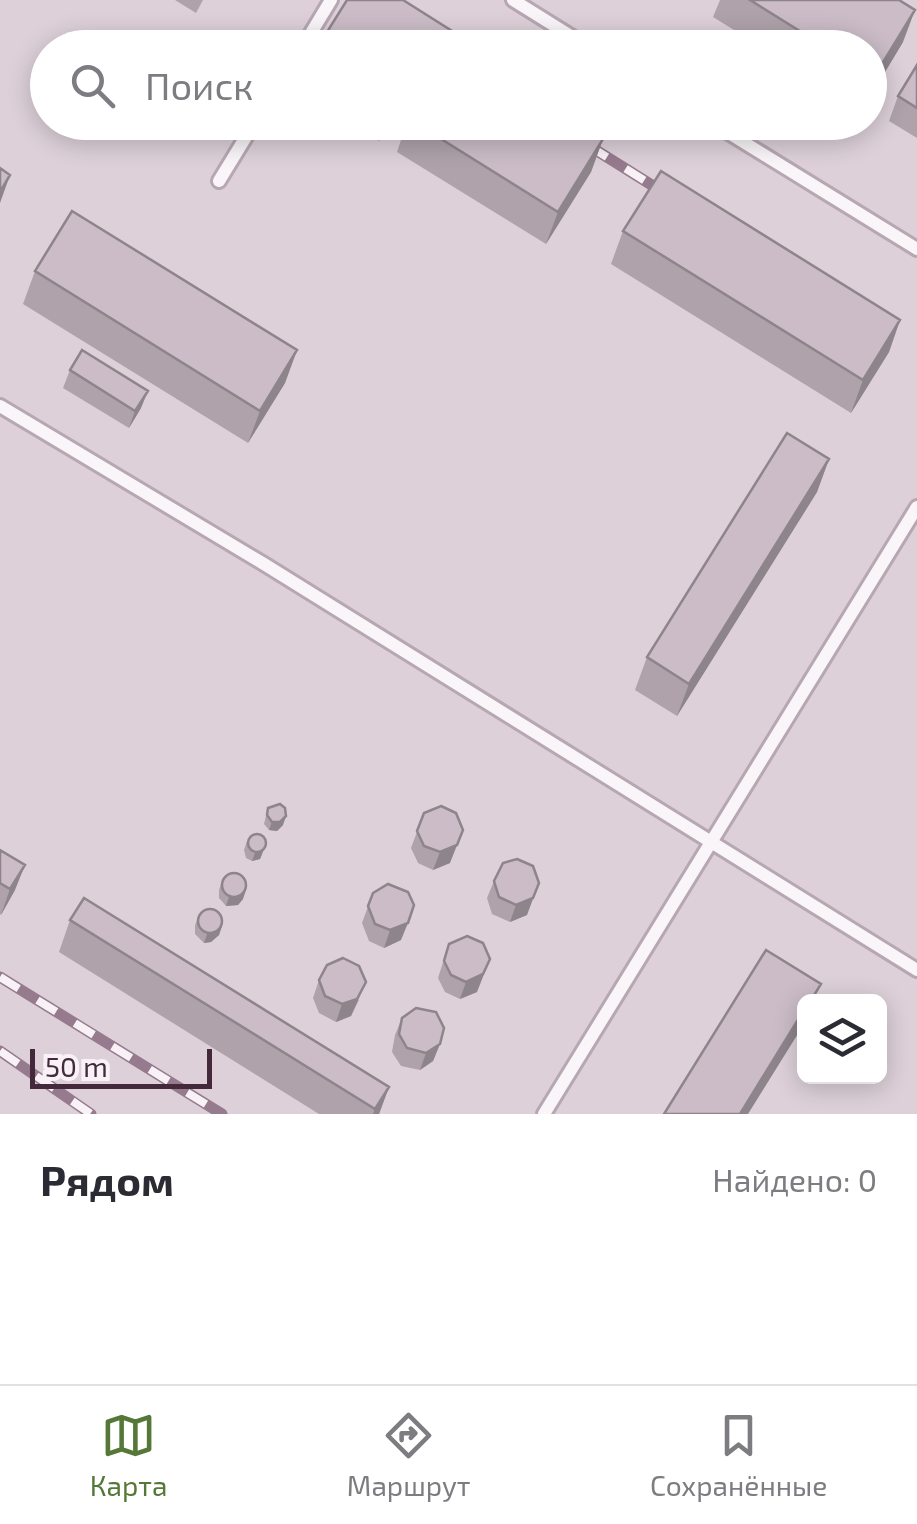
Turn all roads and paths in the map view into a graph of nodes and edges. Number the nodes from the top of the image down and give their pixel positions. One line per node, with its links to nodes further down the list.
1 (331, 0): 3 (lane)
2 (513, 0): 4 (lane)
3 (313, 30)
4 (561, 30)
5 (245, 140): 7 (lane)
6 (740, 140): 8 (lane)
7 (220, 181)
8 (917, 249)
9 (0, 406): 11 (lane)
10 (917, 508): 11 (lane)
11 (714, 841): 12 (lane); 13 (lane)
12 (917, 970)
13 (544, 1114)

